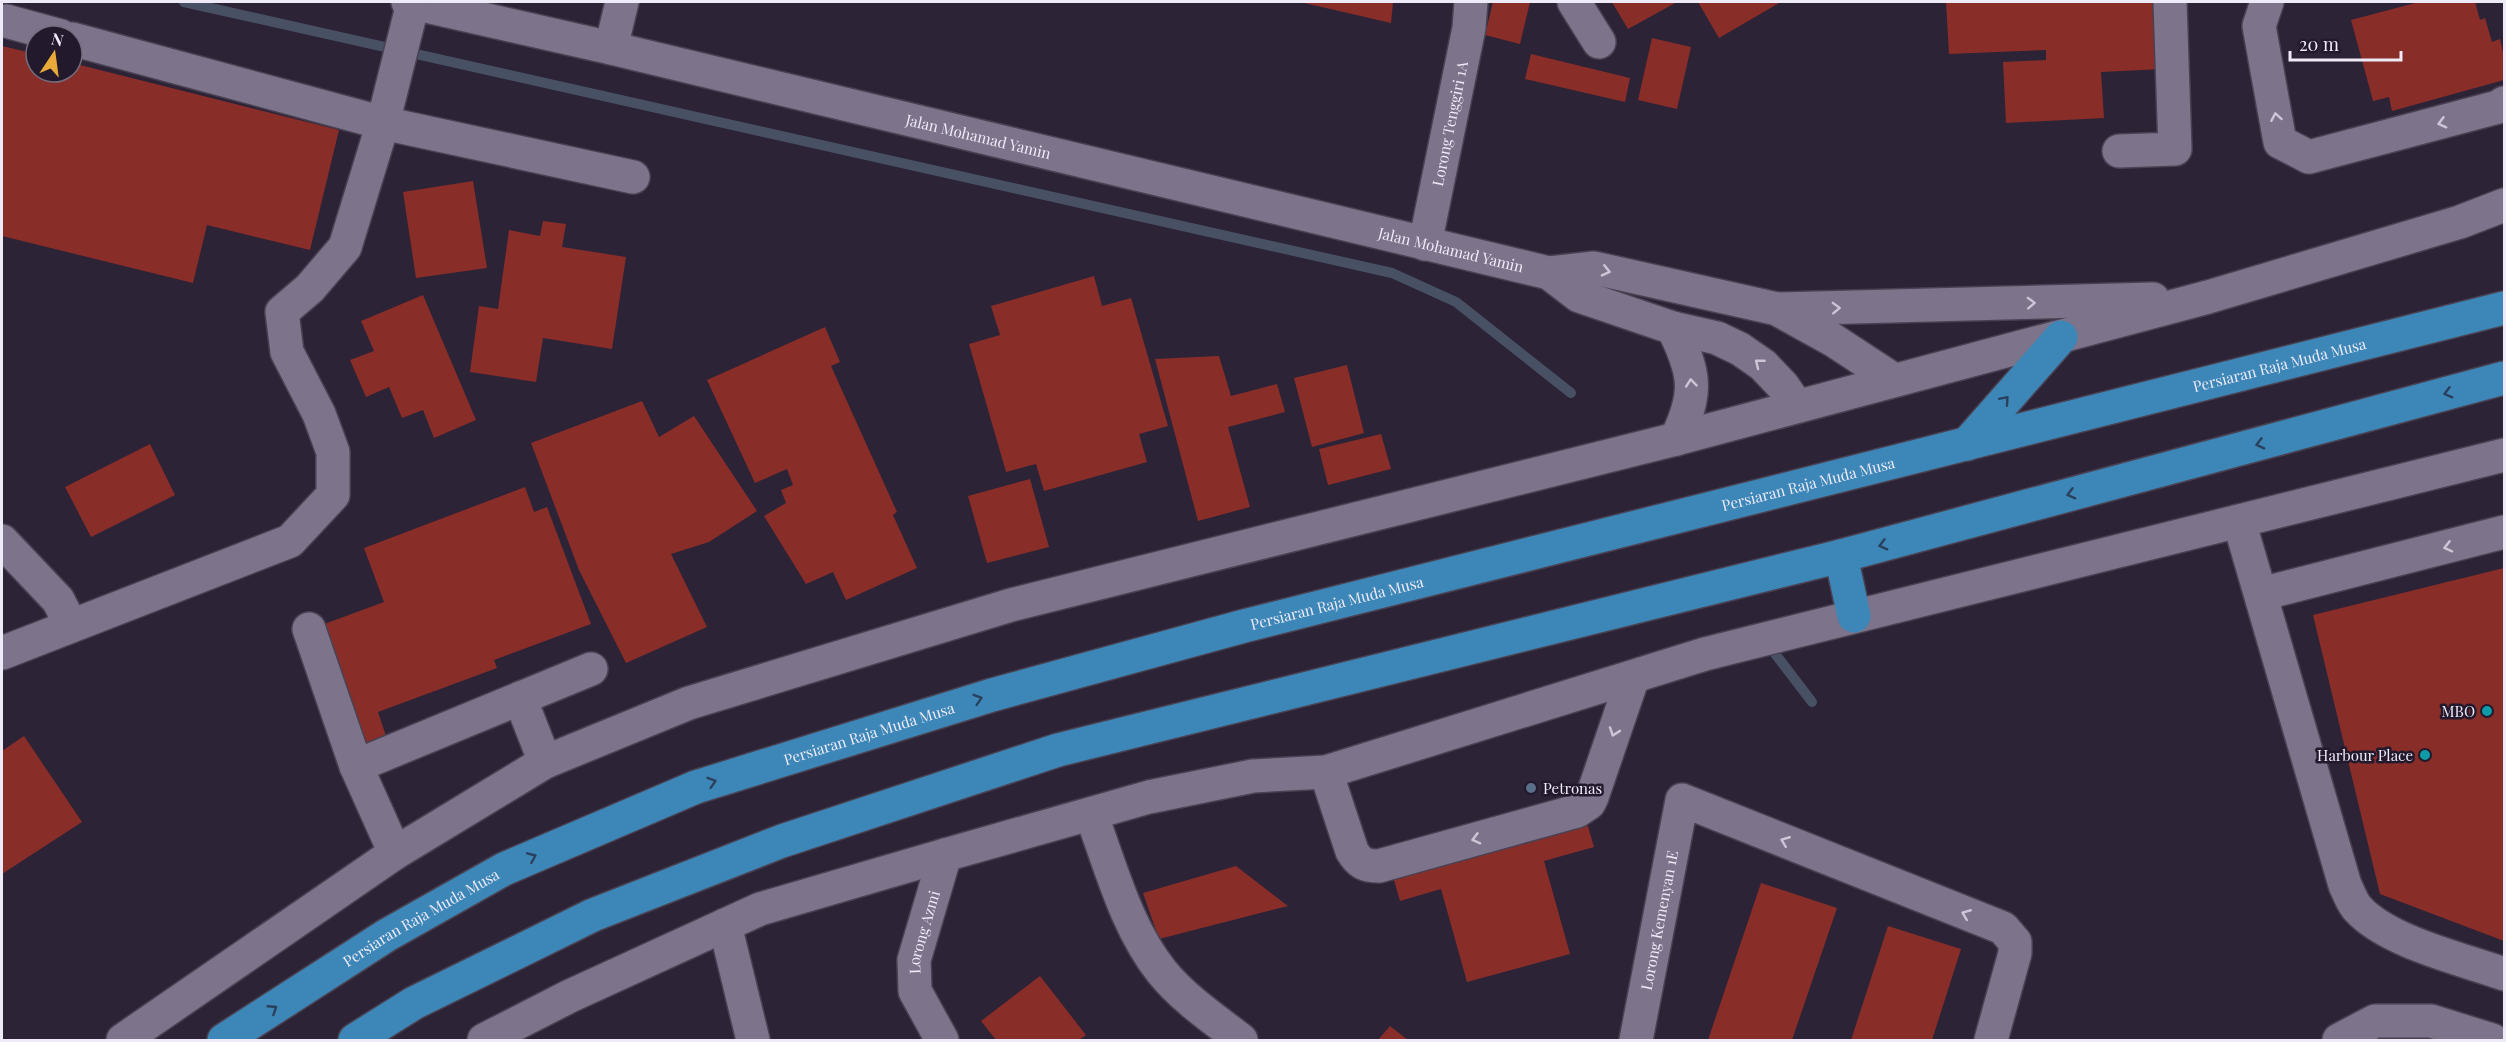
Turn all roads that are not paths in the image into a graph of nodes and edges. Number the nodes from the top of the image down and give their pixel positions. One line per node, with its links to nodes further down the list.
1 (410, 2): 11 (street, Jalan Mohamad Yamin); 13 (street)
2 (622, 2): 11 (street)
3 (1471, 2): 17 (street, Lorong Tenggiri 1A)
4 (1574, 2): 10 (street)
5 (2170, 2): 14 (street)
6 (2267, 2): 12 (street, one-way to 6)
7 (6, 21): 8 (street)
8 (24, 26)
9 (84, 42): 13 (street)
10 (1599, 42)
11 (611, 48): 17 (street, Jalan Mohamad Yamin)
12 (2502, 110)
13 (382, 123): 15 (street); 36 (street)
14 (2120, 152)
15 (633, 177)
16 (2505, 205): 19 (street)
17 (1425, 244): 18 (street, Jalan Mohamad Yamin)
18 (1549, 273): 21 (street, Jalan Mohamad Yamin, one-way to 21); 22 (street, Jalan Mohamad Yamin)
19 (2208, 297): 21 (street, one-way to 19); 23 (street)
20 (2505, 308): 28 (main road, Persiaran Raja Muda Musa)
21 (1777, 309): 25 (street, Jalan Mohamad Yamin)
22 (1673, 327): 26 (street, Jalan Mohamad Yamin, one-way to 22); 27 (street, one-way to 22)
23 (2061, 337): 25 (street); 28 (main road, one-way to 23)
24 (2505, 378): 33 (main road, one-way to 33)
25 (1894, 380): 26 (street)
26 (1797, 406): 27 (street)
27 (1676, 439): 42 (street)
28 (1967, 444): 51 (main road, Persiaran Raja Muda Musa, one-way to 28)
29 (2505, 455): 30 (street)
30 (2239, 521): 34 (street); 35 (street)
31 (2505, 532): 34 (street, one-way to 34)
32 (2, 541): 36 (street)
33 (1842, 556): 35 (main road); 52 (main road)
34 (2261, 594): 49 (street)
35 (1854, 616): 40 (street)
36 (71, 625): 38 (street)
37 (309, 629): 43 (street)
38 (2, 652)
39 (591, 669): 41 (street)
40 (1633, 677): 44 (street); 44 (street, one-way to 44)
41 (520, 698): 42 (street); 43 (street)
42 (545, 762): 46 (street)
43 (356, 766): 46 (street)
44 (1326, 772): 45 (street)
45 (1091, 814): 47 (street); 56 (street)
46 (395, 853): 50 (street)
47 (945, 855): 48 (street); 55 (street, Lorong Azmi)
48 (725, 925): 53 (street); 54 (street)
49 (2505, 974)
50 (123, 1041)
51 (224, 1041)
52 (355, 1041)
53 (484, 1041)
54 (753, 1041)
55 (942, 1041)
56 (1241, 1041)
57 (1636, 1041): 58 (street, Lorong Kemenyan 1E, one-way to 57)
58 (1991, 1041)
59 (2339, 1041): 60 (street)
60 (2492, 1041)

